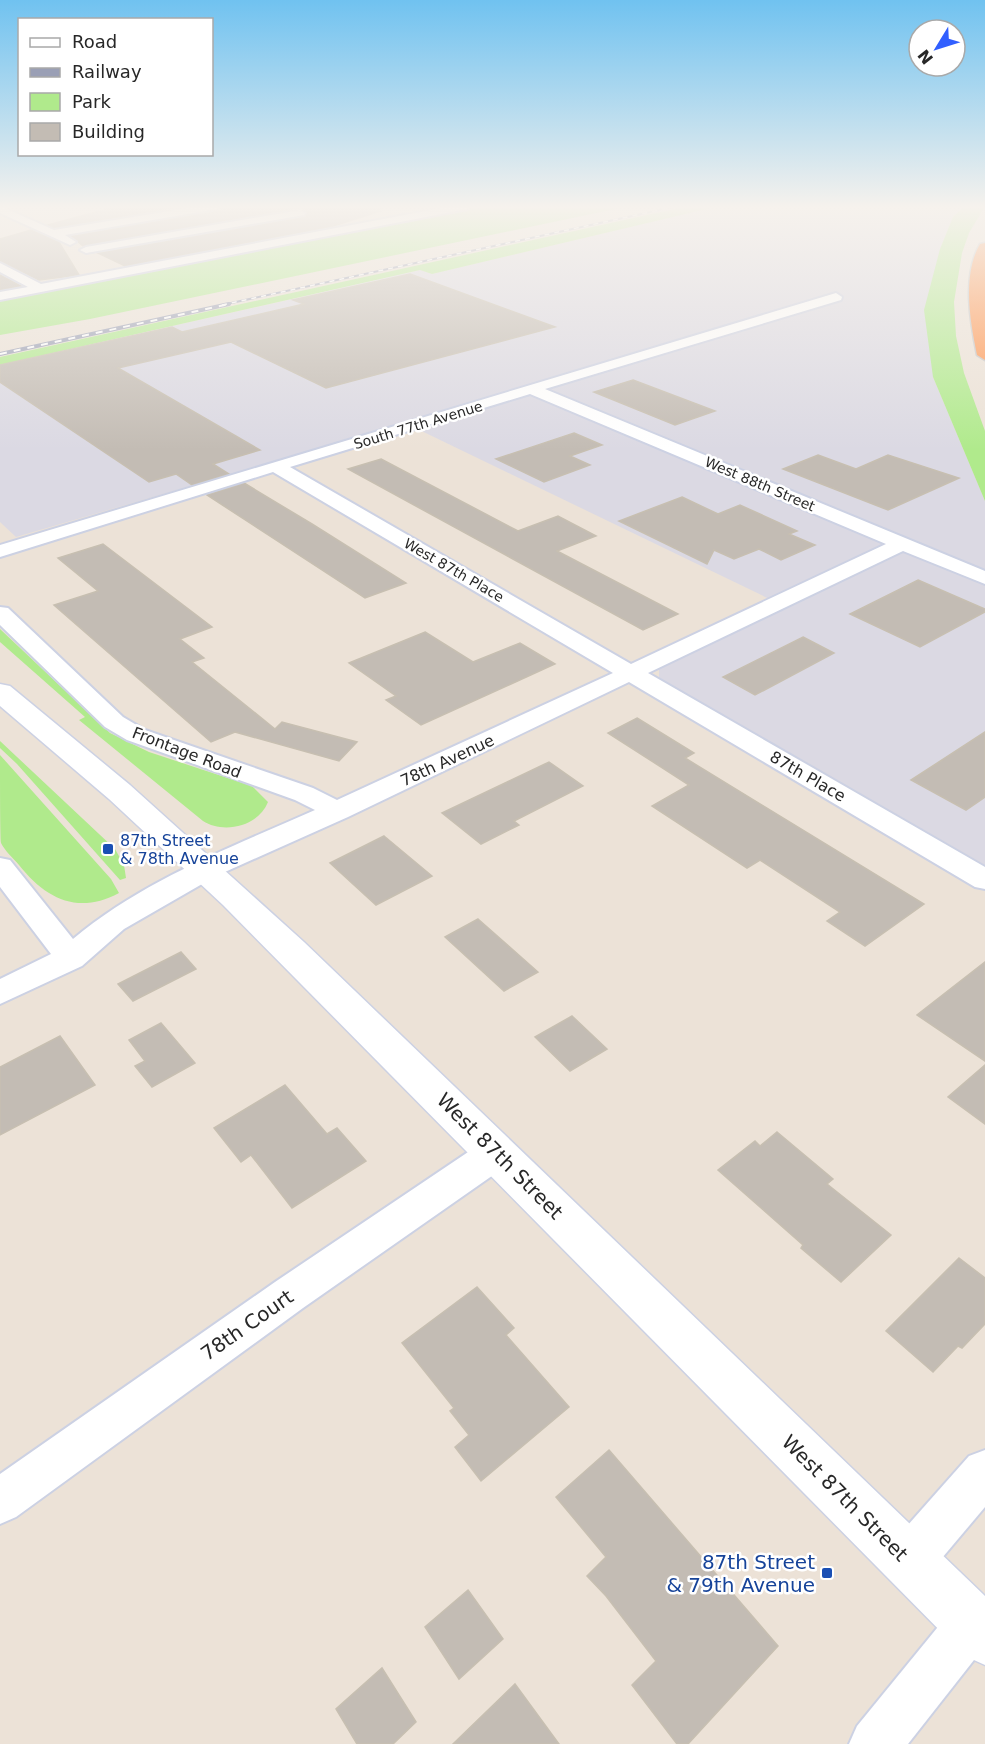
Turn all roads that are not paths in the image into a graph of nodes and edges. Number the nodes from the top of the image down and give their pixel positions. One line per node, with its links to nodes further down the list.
1 (42, 287): 3 (street)
2 (980, 287): 6 (highway)
3 (39, 288): 4 (street)
4 (0, 296)
5 (836, 297): 7 (street, South 77th Avenue)
6 (985, 355)
7 (534, 390): 8 (street, South 77th Avenue); 9 (street, West 88th Street)
8 (277, 467): 10 (street, South 77th Avenue); 13 (street, West 87th Place)
9 (904, 543): 11 (street, West 88th Street); 13 (street, 78th Avenue)
10 (0, 551)
11 (985, 578)
12 (0, 613): 15 (street, Frontage Road)
13 (632, 673): 15 (street, 78th Avenue); 18 (street, 87th Place)
14 (0, 692): 17 (main road, West 87th Street)
15 (339, 811): 17 (street, 78th Avenue)
16 (0, 867): 19 (street)
17 (206, 869): 19 (street, 78th Avenue); 21 (main road, West 87th Street)
18 (985, 880)
19 (71, 958): 20 (street, 78th Avenue)
20 (0, 992)
21 (496, 1153): 23 (street, 78th Court); 24 (main road, West 87th Street)
22 (985, 1472): 24 (street)
23 (0, 1501)
24 (909, 1560): 25 (main road, West 87th Street)
25 (978, 1630): 26 (street)
26 (876, 1744)

